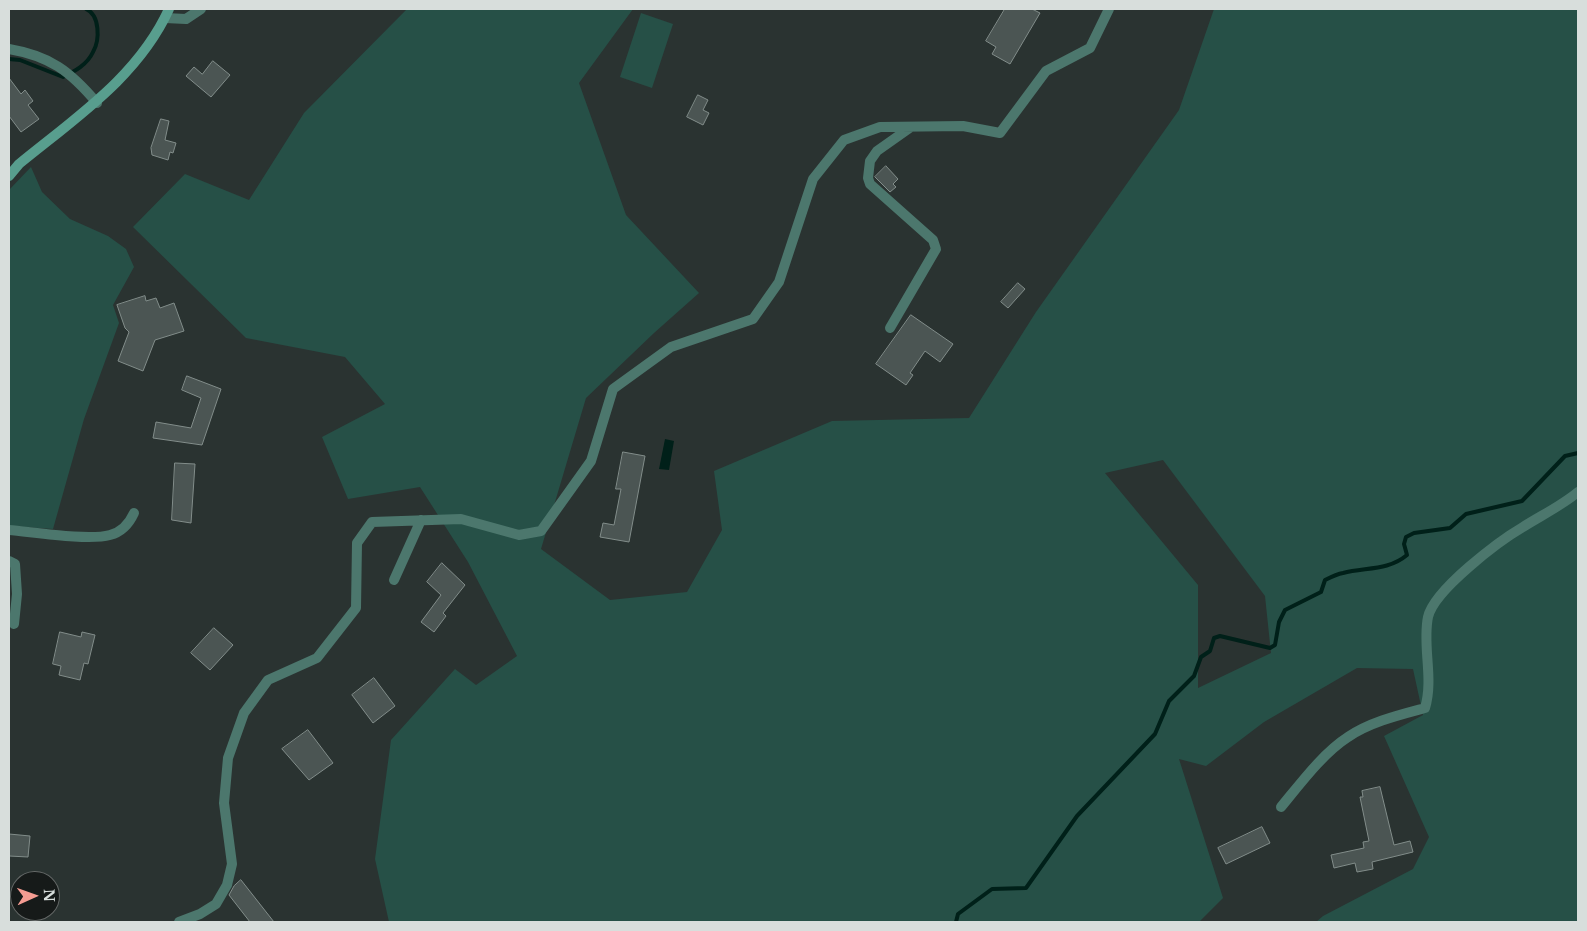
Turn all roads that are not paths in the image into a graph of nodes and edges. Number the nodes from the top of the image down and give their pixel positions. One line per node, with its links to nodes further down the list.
1 (201, 9): 3 (street)
2 (1109, 9): 6 (street)
3 (167, 13): 5 (main road)
4 (9, 49): 5 (street)
5 (97, 103): 7 (main road)
6 (912, 126): 8 (street); 11 (street)
7 (9, 176)
8 (890, 328)
9 (1578, 492): 16 (street)
10 (134, 513): 12 (street)
11 (421, 520): 14 (street); 17 (street)
12 (9, 530)
13 (9, 561): 15 (street)
14 (394, 580)
15 (14, 624)
16 (1281, 807)
17 (179, 922)

